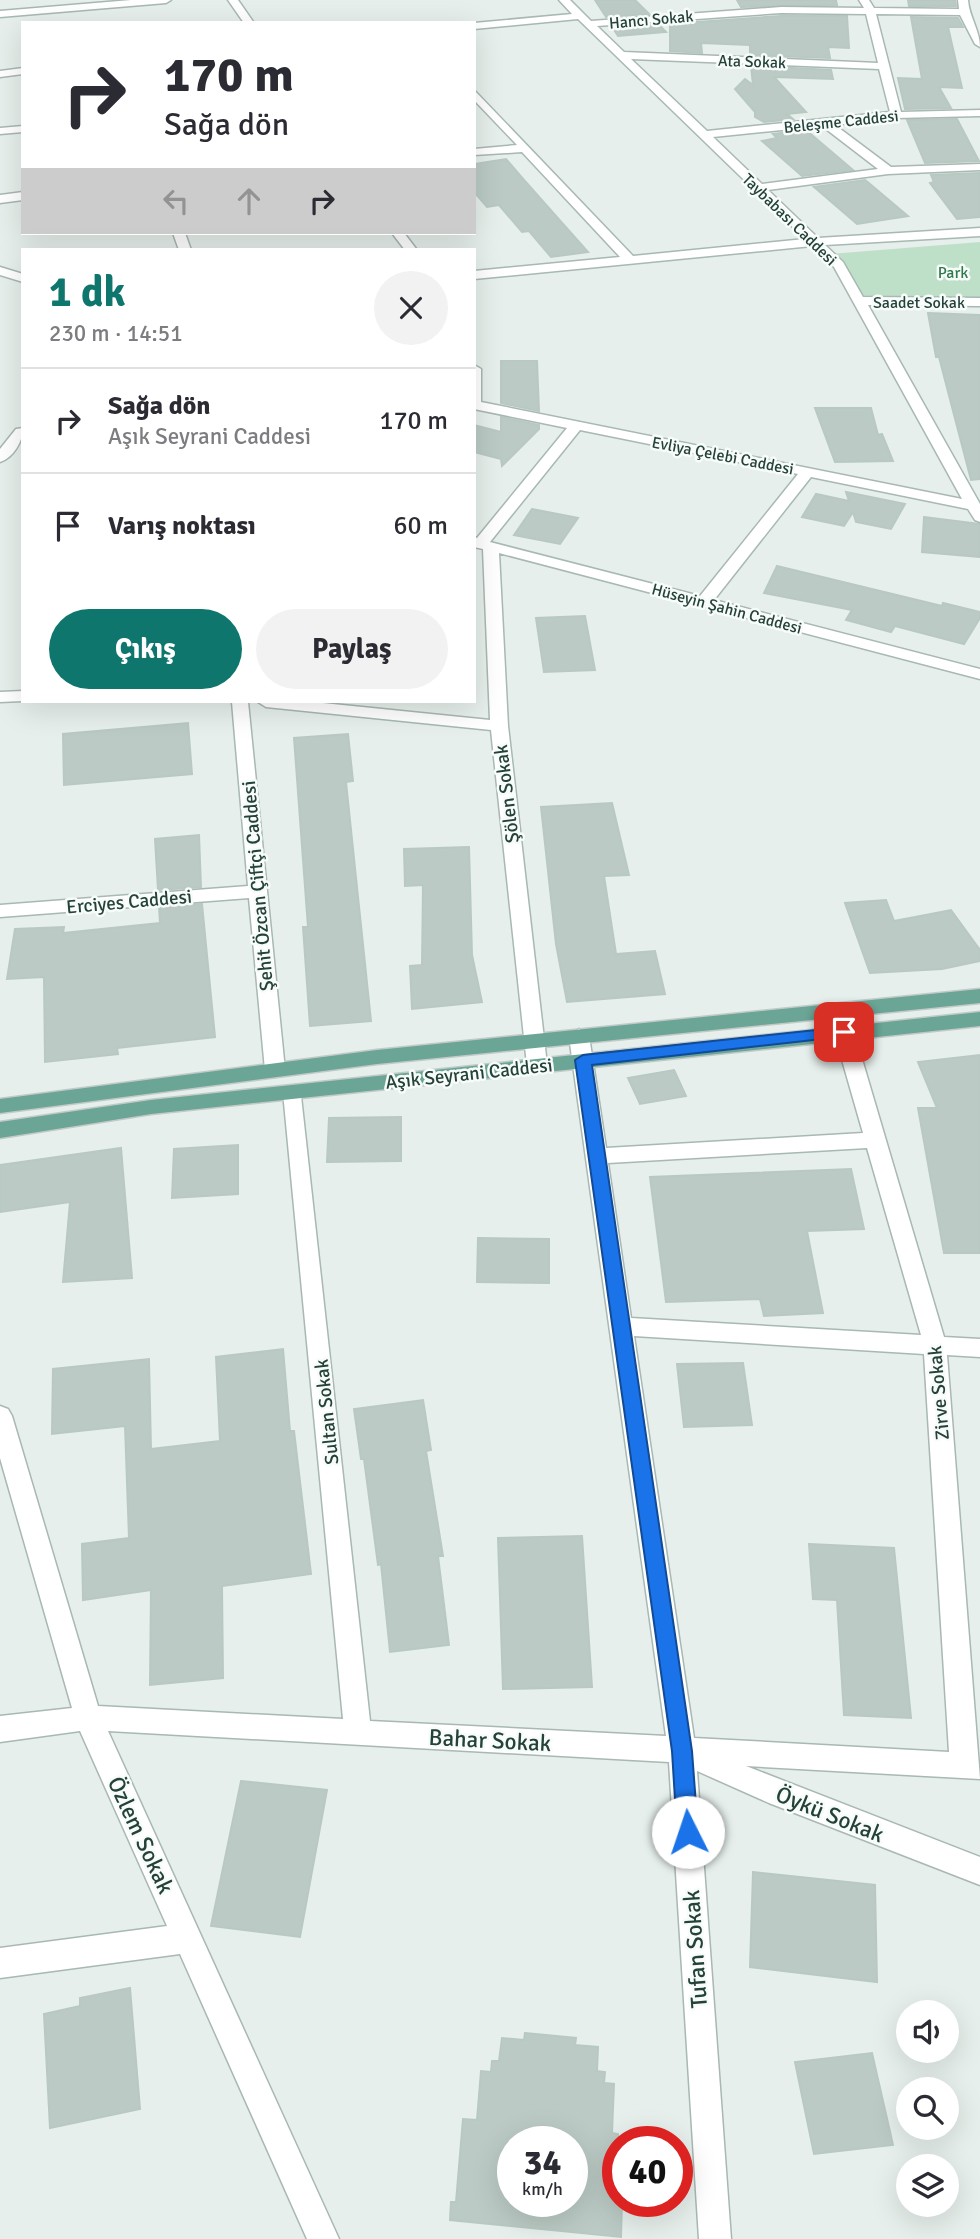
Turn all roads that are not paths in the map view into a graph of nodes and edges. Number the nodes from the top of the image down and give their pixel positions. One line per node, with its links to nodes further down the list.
1 (166, 0): 6 (street)
2 (233, 0): 10 (street)
3 (564, 0): 9 (street, Taybabası Caddesi)
4 (963, 0): 7 (street)
5 (867, 5): 7 (street, Hancı Sokak); 9 (street, Hancı Sokak); 14 (street)
6 (35, 6): 8 (street)
7 (964, 12): 12 (street)
8 (0, 15)
9 (585, 20): 11 (street, Hancı Sokak); 13 (street, Taybabası Caddesi)
10 (248, 21)
11 (476, 26)
12 (980, 44)
13 (620, 55): 14 (street, Ata Sokak); 23 (street, Taybabası Caddesi)
14 (884, 66): 19 (street)
15 (21, 71): 16 (street)
16 (0, 74)
17 (476, 95): 24 (street)
18 (980, 113): 19 (street, Beleşme Caddesi)
19 (896, 115): 20 (street, Beleşme Caddesi)
20 (824, 122): 23 (street, Beleşme Caddesi); 27 (street)
21 (21, 129): 22 (street)
22 (0, 131)
23 (702, 135): 28 (street, Taybabası Caddesi)
24 (525, 148): 25 (street); 33 (street)
25 (476, 152)
26 (980, 167): 27 (street)
27 (888, 171): 28 (street)
28 (758, 188): 32 (street, Taybabası Caddesi)
29 (21, 196): 30 (street)
30 (0, 199)
31 (980, 232): 32 (street)
32 (815, 242): 33 (street); 37 (street, Taybabası Caddesi)
33 (630, 260): 35 (street)
34 (0, 271): 36 (street)
35 (476, 275)
36 (21, 277)
37 (859, 301): 38 (street, Saadet Sokak); 46 (street, Taybabası Caddesi)
38 (980, 302)
39 (476, 404): 40 (street, Evliya Çelebi Caddesi)
40 (576, 426): 45 (street, Evliya Çelebi Caddesi); 47 (street)
41 (0, 427): 42 (street)
42 (21, 432)
43 (21, 433): 44 (street)
44 (0, 458)
45 (807, 472): 46 (street, Evliya Çelebi Caddesi); 48 (street)
46 (976, 511)
47 (482, 544): 48 (street, Hüseyin Şahin Caddesi); 54 (street, Şölen Sokak)
48 (704, 601): 49 (street, Hüseyin Şahin Caddesi)
49 (980, 674)
50 (0, 696): 51 (street)
51 (21, 696)
52 (240, 703): 55 (street, Şehit Özcan Çiftçi Caddesi)
53 (276, 703): 54 (street)
54 (499, 726): 60 (street, Şölen Sokak)
55 (258, 891): 56 (street, Erciyes Caddesi); 63 (street, Şehit Özcan Çiftçi Caddesi)
56 (0, 911)
57 (980, 996): 61 (main road)
58 (980, 1019): 59 (main road, Aşık Seyrani Caddesi)
59 (844, 1032): 61 (main road, Aşık Seyrani Caddesi); 67 (street, Zirve Sokak)
60 (535, 1041): 61 (main road); 62 (street, Şölen Sokak); 63 (main road)
61 (581, 1048): 62 (main road, Aşık Seyrani Caddesi); 68 (street, Tufan Sokak)
62 (537, 1065): 64 (main road, Aşık Seyrani Caddesi)
63 (275, 1070): 65 (main road)
64 (293, 1091): 66 (main road, Aşık Seyrani Caddesi); 75 (street, Sultan Sokak)
65 (0, 1106)
66 (0, 1130)
67 (875, 1140): 68 (street); 70 (street, Zirve Sokak)
68 (597, 1156): 69 (street, Tufan Sokak)
69 (621, 1326): 70 (street); 76 (street, Tufan Sokak)
70 (935, 1344): 71 (street); 77 (street, Zirve Sokak)
71 (980, 1348)
72 (0, 1416): 73 (street, Özlem Sokak)
73 (88, 1718): 74 (street, Bahar Sokak); 75 (street, Bahar Sokak); 79 (street, Özlem Sokak)
74 (0, 1729)
75 (358, 1733): 76 (street, Bahar Sokak)
76 (682, 1751): 77 (street, Bahar Sokak); 78 (street, Öykü Sokak); 82 (street, Tufan Sokak)
77 (972, 1766)
78 (980, 1871)
79 (189, 1938): 80 (street); 81 (street, Özlem Sokak)
80 (0, 1963)
81 (323, 2239)
82 (715, 2239)

